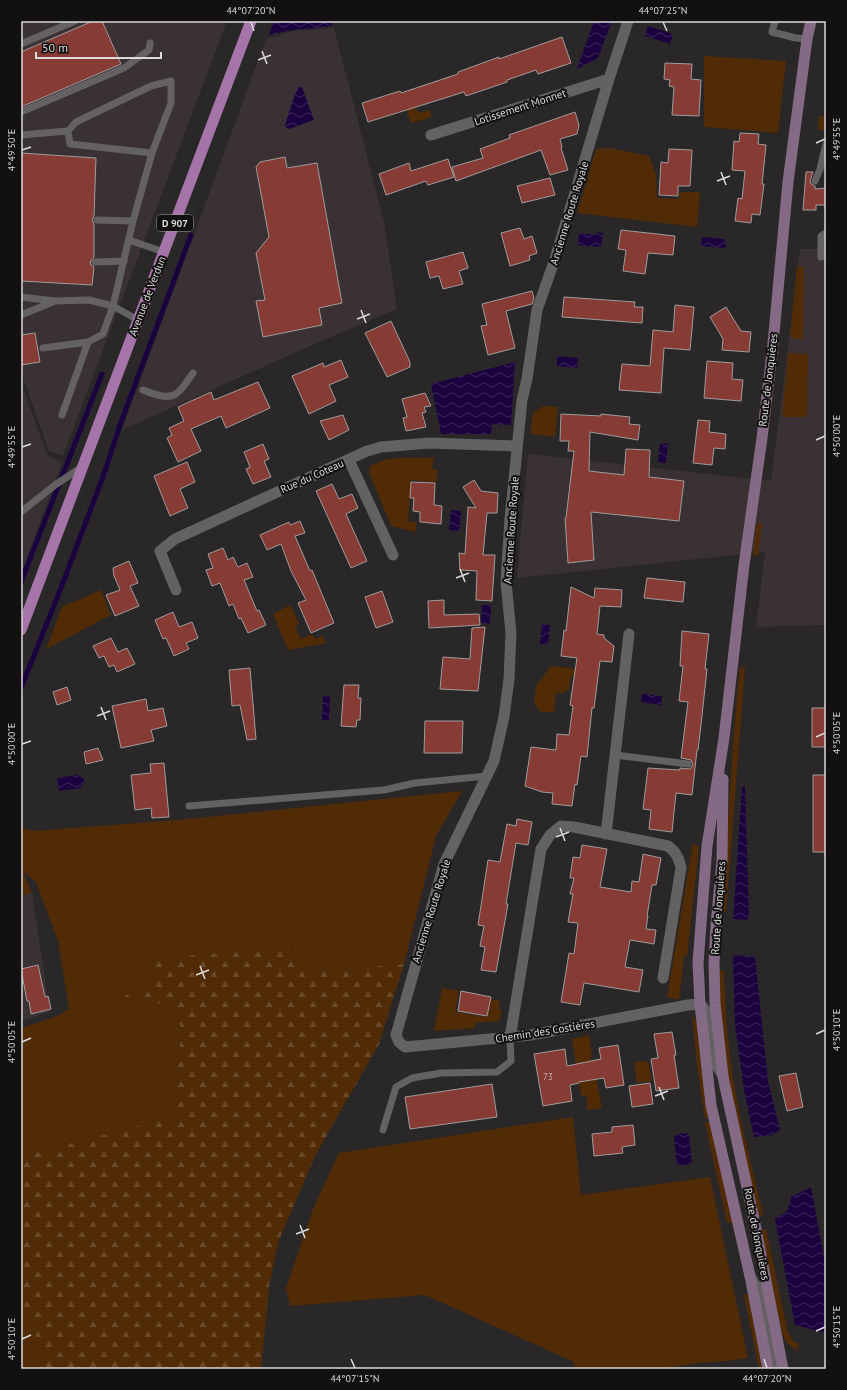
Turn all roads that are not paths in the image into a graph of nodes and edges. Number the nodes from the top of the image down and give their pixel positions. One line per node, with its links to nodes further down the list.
1 (75, 21): 8 (lane)
2 (251, 21): 21 (main road, Avenue de Verdun / D 907)
3 (628, 21): 9 (street, Ancienne Route Royale)
4 (775, 21): 6 (lane)
5 (810, 21): 6 (main road, Route de Jonquières)
6 (807, 40): 43 (main road, Route de Jonquières)
7 (150, 43): 10 (lane)
8 (21, 44)
9 (608, 79): 13 (street, Lotissement Monnet); 35 (street, Ancienne Route Royale)
10 (21, 112)
11 (68, 131): 12 (lane); 15 (lane); 15 (lane)
12 (21, 135)
13 (431, 135)
14 (826, 144): 16 (lane)
15 (152, 154): 18 (lane)
16 (815, 181)
17 (97, 220): 18 (lane)
18 (134, 221): 20 (lane)
19 (826, 233): 22 (lane)
20 (129, 240): 21 (lane); 23 (lane)
21 (164, 252): 29 (main road, Avenue de Verdun / D 907)
22 (821, 257)
23 (124, 261): 24 (lane); 27 (lane)
24 (95, 262)
25 (21, 297): 26 (lane)
26 (55, 301): 27 (lane); 28 (lane)
27 (113, 306): 29 (lane); 30 (lane)
28 (21, 315)
29 (138, 320): 37 (main road, Avenue de Verdun / D 907)
30 (88, 342): 31 (lane); 34 (lane)
31 (43, 348)
32 (193, 373): 33 (lane)
33 (143, 390)
34 (62, 415)
35 (517, 446): 36 (street, Rue du Coteau); 46 (street, Ancienne Route Royale)
36 (349, 460): 39 (street); 40 (street, Rue du Coteau)
37 (83, 467): 38 (lane); 41 (main road, Avenue de Verdun / D 907)
38 (21, 512)
39 (393, 555)
40 (176, 590)
41 (21, 630)
42 (629, 634): 44 (street)
43 (724, 738): 49 (main road, Route de Jonquières); 50 (main road, Route de Jonquières)
44 (615, 756): 45 (lane); 48 (street)
45 (688, 764)
46 (486, 776): 47 (lane); 54 (street, Ancienne Route Royale)
47 (189, 806)
48 (606, 834): 51 (street); 55 (street)
49 (716, 925): 50 (main road); 52 (main road, Route de Jonquières)
50 (700, 945): 53 (main road, Route de Jonquières)
51 (663, 978)
52 (715, 979): 53 (main road); 56 (main road, Route de Jonquières)
53 (700, 1004): 55 (street, Chemin des Costières); 56 (street, Route de Jonquières); 58 (main road, Route de Jonquières)
54 (396, 1035): 55 (street, Chemin des Costières)
55 (510, 1038): 57 (lane)
56 (724, 1077): 59 (main road, Route de Jonquières)
57 (383, 1130)
58 (750, 1276): 59 (street, Route de Jonquières); 60 (main road, Route de Jonquières)
59 (780, 1368)
60 (768, 1369)

